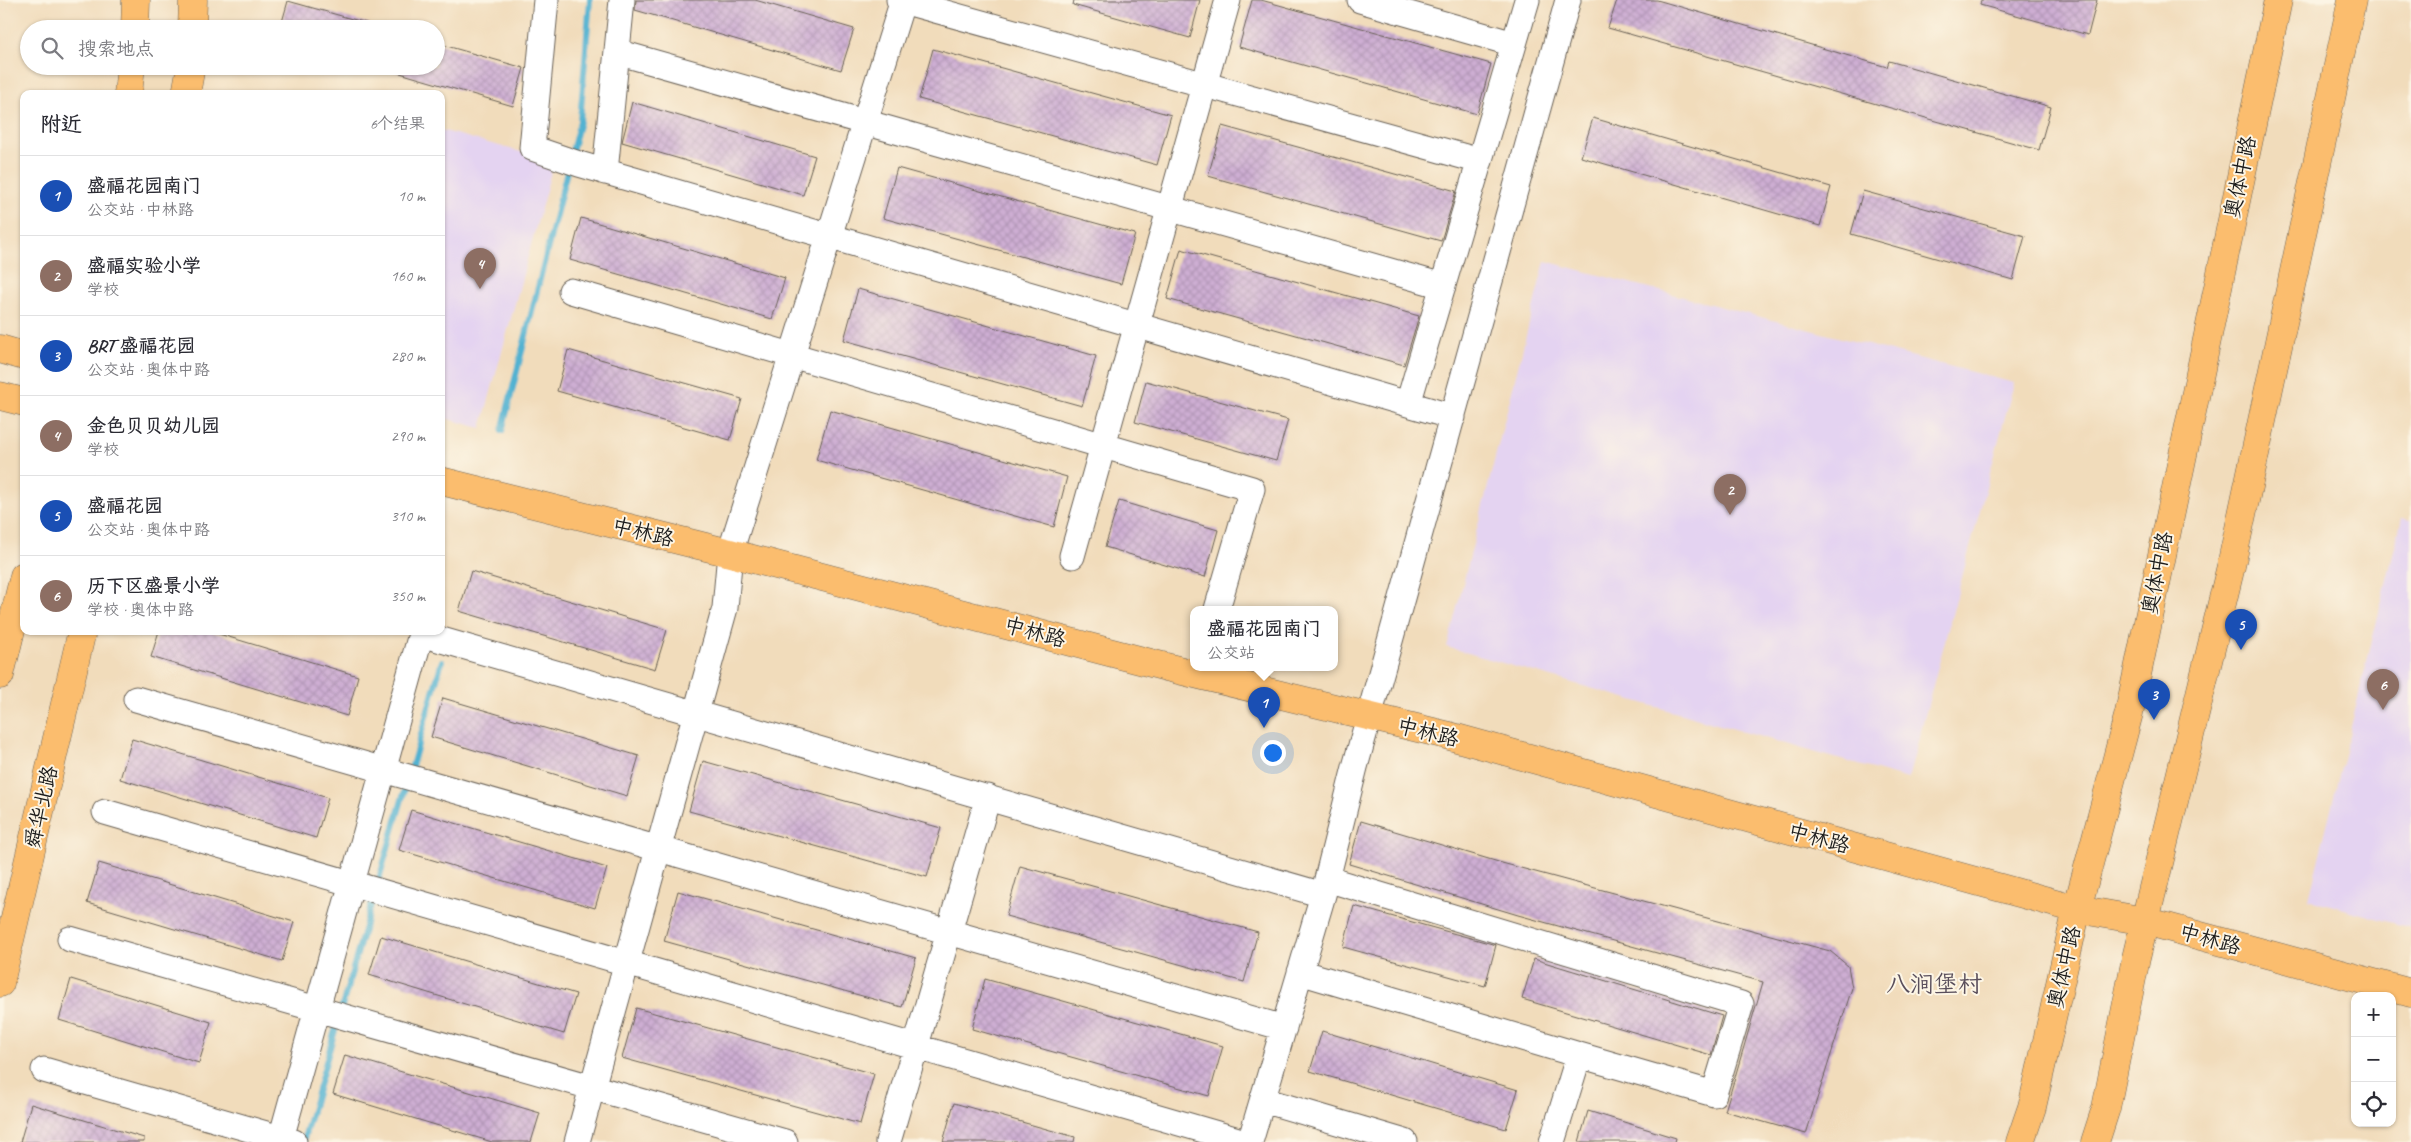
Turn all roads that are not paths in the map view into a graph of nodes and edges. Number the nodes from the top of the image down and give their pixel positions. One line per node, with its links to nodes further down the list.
1 (136, 0): 12 (main road)
2 (193, 0): 13 (main road)
3 (546, 0): 23 (street)
4 (622, 0): 15 (street)
5 (902, 0): 18 (street); 21 (street)
6 (1228, 0): 18 (street)
7 (1360, 0): 14 (street)
8 (1527, 0): 14 (street)
9 (1568, 0): 35 (street)
10 (2278, 0): 57 (main road, 奥体中路)
11 (2352, 0): 58 (main road)
12 (135, 20)
13 (192, 20)
14 (1514, 44): 22 (street)
15 (616, 52): 21 (street); 23 (street)
16 (130, 75): 19 (main road)
17 (189, 75): 20 (main road)
18 (1204, 85): 22 (street); 24 (street)
19 (128, 90)
20 (187, 90)
21 (865, 123): 24 (street); 25 (street)
22 (1480, 160): 26 (street)
23 (605, 172): 25 (street)
24 (1170, 209): 26 (street); 28 (street)
25 (829, 236): 28 (street); 31 (street)
26 (1443, 286): 34 (street)
27 (571, 291): 31 (street)
28 (1137, 325): 34 (street); 36 (street)
29 (0, 350): 30 (main road)
30 (20, 355)
31 (792, 355): 36 (street); 38 (street)
32 (0, 396): 33 (main road)
33 (20, 401)
34 (1408, 404): 35 (street)
35 (1453, 417): 50 (street)
36 (1103, 446): 39 (street); 41 (street)
37 (445, 482): 38 (main road, 中林路)
38 (730, 553): 45 (main road, 中林路); 49 (street)
39 (1072, 556)
40 (20, 592): 47 (main road)
41 (1218, 606)
42 (81, 635): 63 (main road, 舜华北路)
43 (421, 635): 51 (street)
44 (425, 635): 49 (street)
45 (1190, 668)
46 (1204, 671): 50 (main road, 中林路)
47 (0, 675)
48 (136, 699): 51 (street)
49 (696, 712): 52 (street); 54 (street)
50 (1370, 718): 55 (street); 57 (main road, 中林路)
51 (400, 774): 54 (street); 56 (street)
52 (988, 798): 55 (street); 59 (street)
53 (105, 812): 56 (street)
54 (658, 848): 59 (street); 61 (street)
55 (1325, 887): 62 (street); 68 (street)
56 (368, 888): 61 (street); 65 (street)
57 (2077, 909): 58 (main road, 中林路); 80 (main road, 奥体中路)
58 (2145, 920): 64 (main road, 中林路); 81 (main road)
59 (949, 932): 66 (street); 67 (street)
60 (70, 939): 65 (street)
61 (626, 963): 67 (street); 70 (street)
62 (1300, 972): 66 (street); 68 (street)
63 (0, 983)
64 (2411, 993)
65 (332, 1013): 70 (street); 72 (street)
66 (1284, 1028): 71 (street)
67 (916, 1047): 75 (street); 76 (street)
68 (1579, 1055): 79 (street)
69 (44, 1070): 72 (street)
70 (592, 1087): 73 (street); 74 (street)
71 (1263, 1100): 77 (street); 78 (street)
72 (287, 1141)
73 (577, 1142)
74 (785, 1142)
75 (888, 1142)
76 (1245, 1142)
77 (1250, 1142)
78 (1405, 1142)
79 (1552, 1142)
80 (2020, 1142)
81 (2095, 1142)

